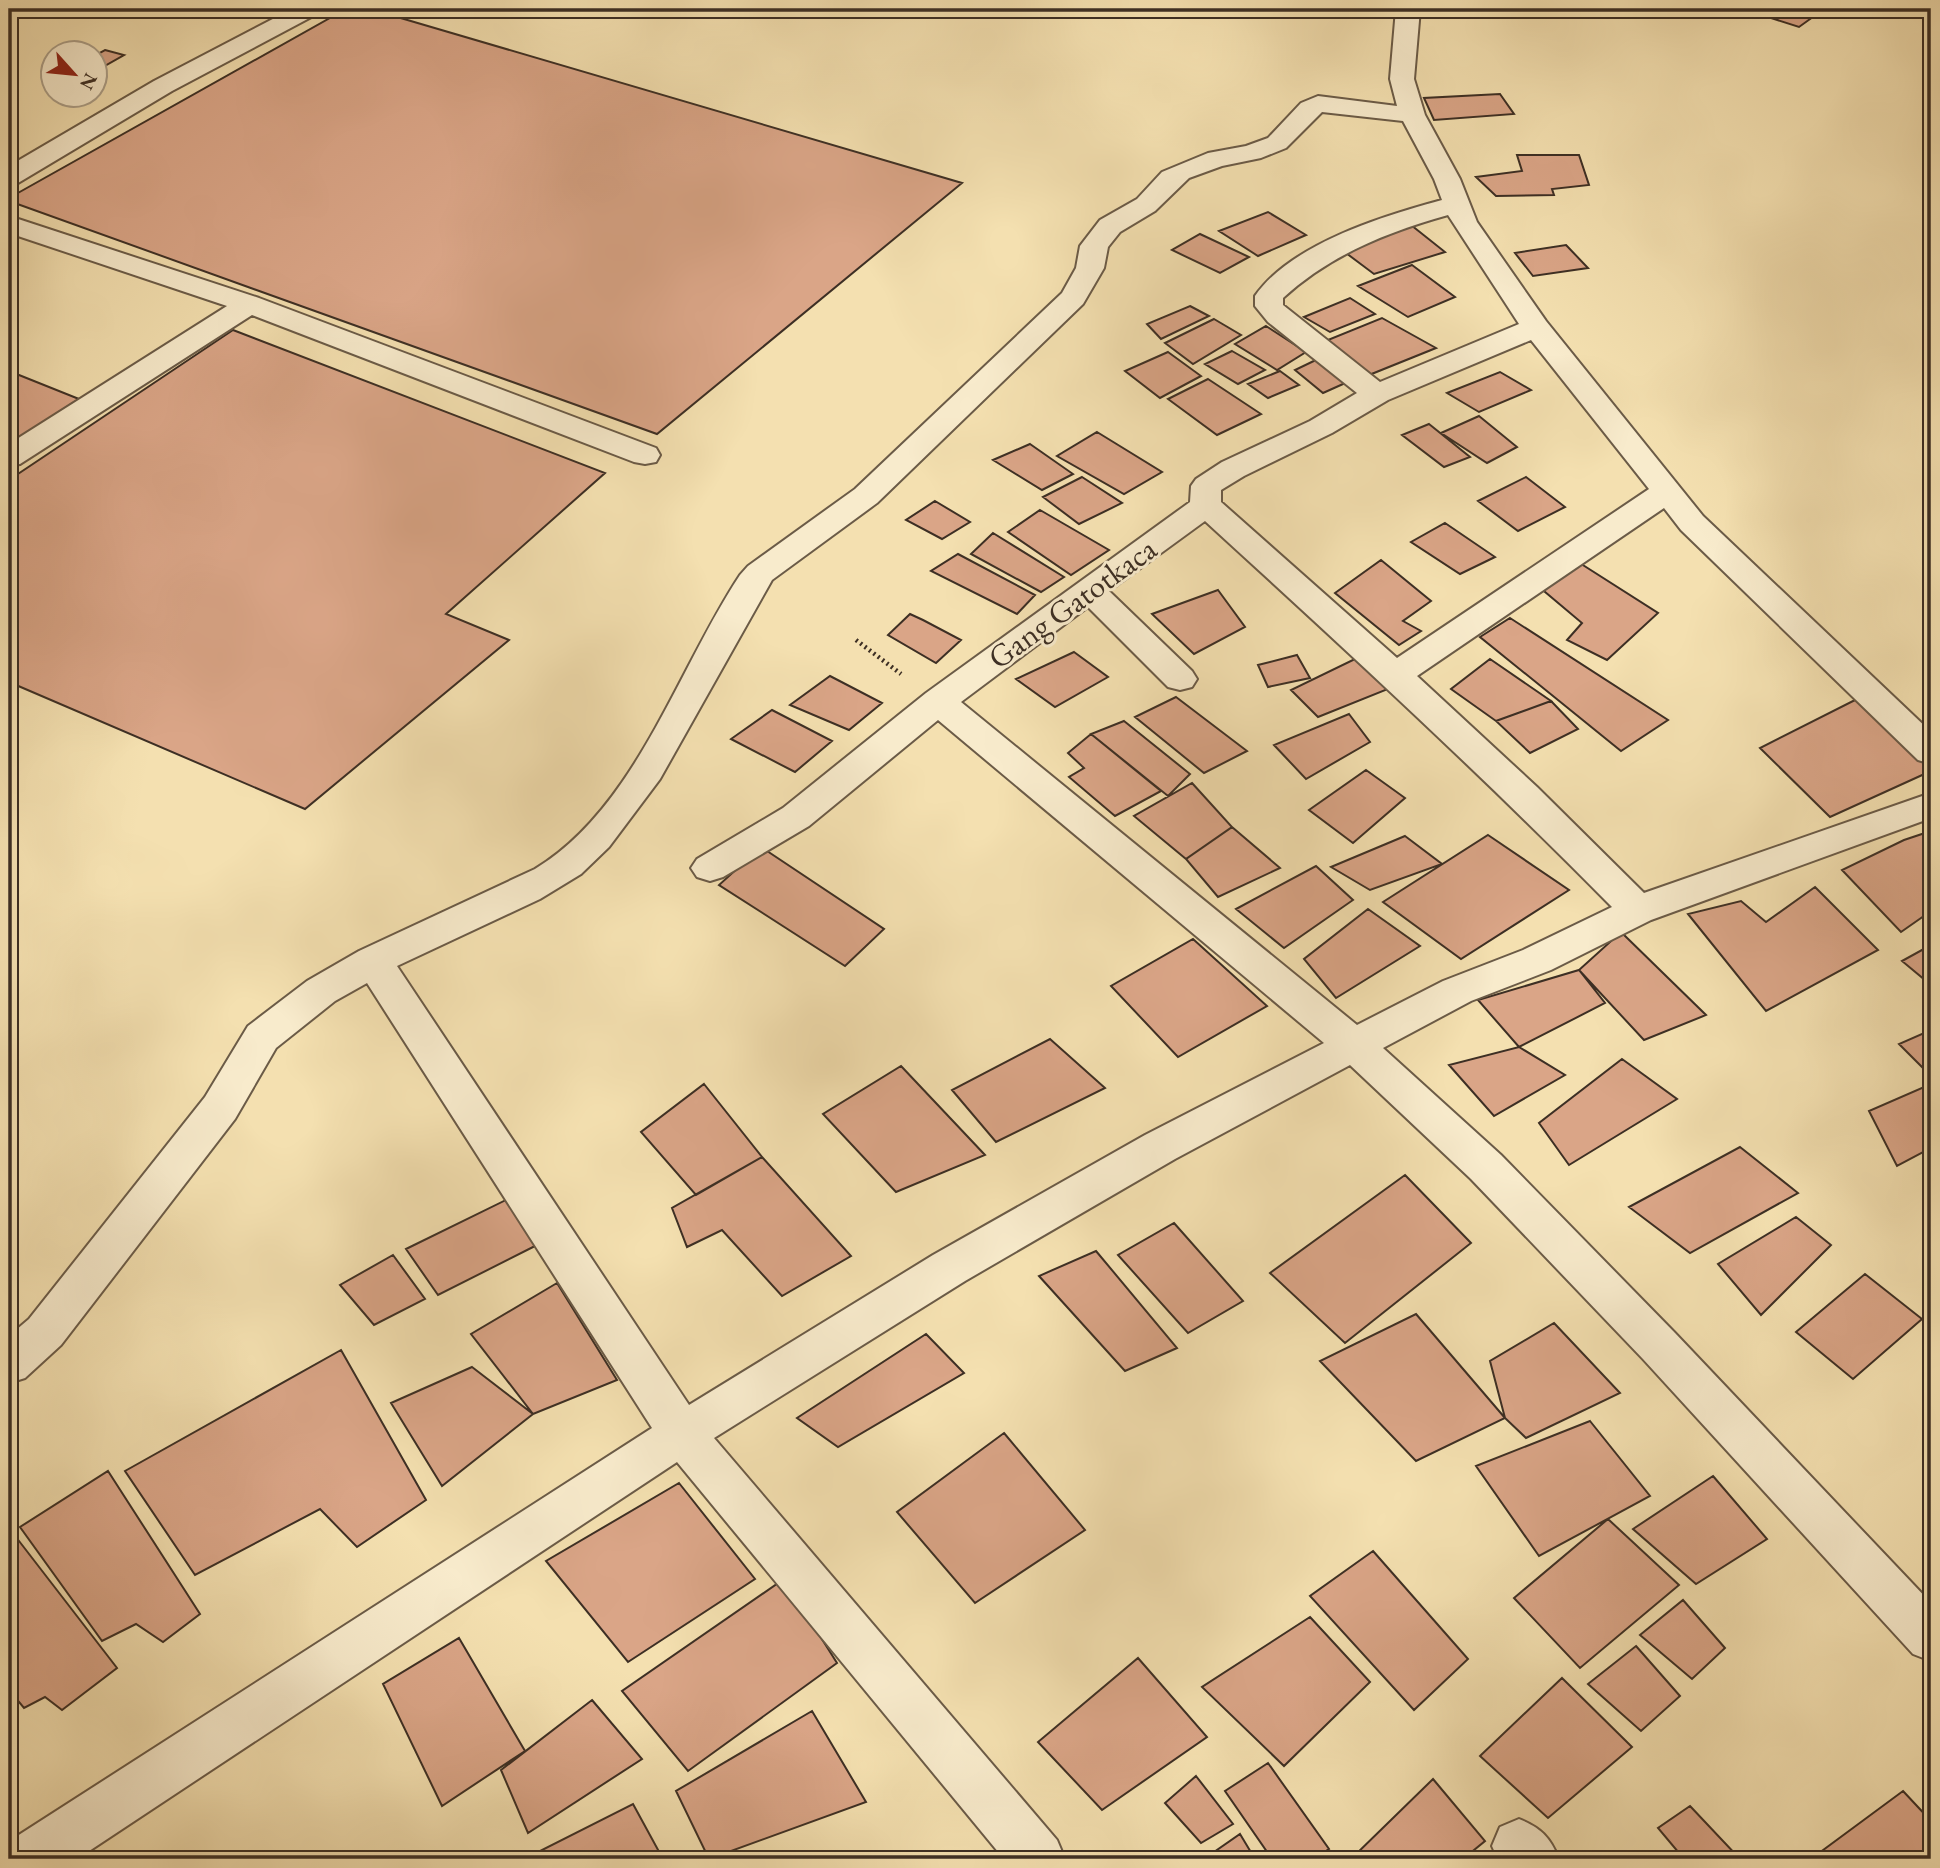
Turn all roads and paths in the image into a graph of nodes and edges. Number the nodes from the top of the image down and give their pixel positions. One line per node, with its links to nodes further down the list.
1 (310, 9): 4 (street)
2 (1408, 9): 3 (street)
3 (1412, 115): 5 (street); 23 (street)
4 (9, 177)
5 (1455, 205): 8 (street); 9 (street)
6 (9, 224): 7 (street)
7 (249, 304): 10 (street); 11 (street)
8 (1536, 327): 9 (street); 12 (street)
9 (1377, 394): 13 (street)
10 (645, 455)
11 (9, 457)
12 (1666, 492): 16 (street); 19 (street)
13 (1206, 505): 14 (street, Gang Gatotkaca); 16 (street)
14 (1089, 590): 17 (street); 18 (street, Gang Gatotkaca)
15 (856, 640): 18 (path)
16 (1395, 675): 22 (street)
17 (1180, 679)
18 (938, 701): 21 (street, Gang Gatotkaca); 24 (street)
19 (1931, 752)
20 (1931, 805): 22 (street)
21 (710, 868)
22 (1638, 910): 24 (street)
23 (373, 961): 25 (street); 26 (street)
24 (1356, 1045): 26 (street); 27 (street)
25 (9, 1363)
26 (682, 1434): 28 (street); 29 (street)
27 (1931, 1638)
28 (30, 1859)
29 (1038, 1859)

